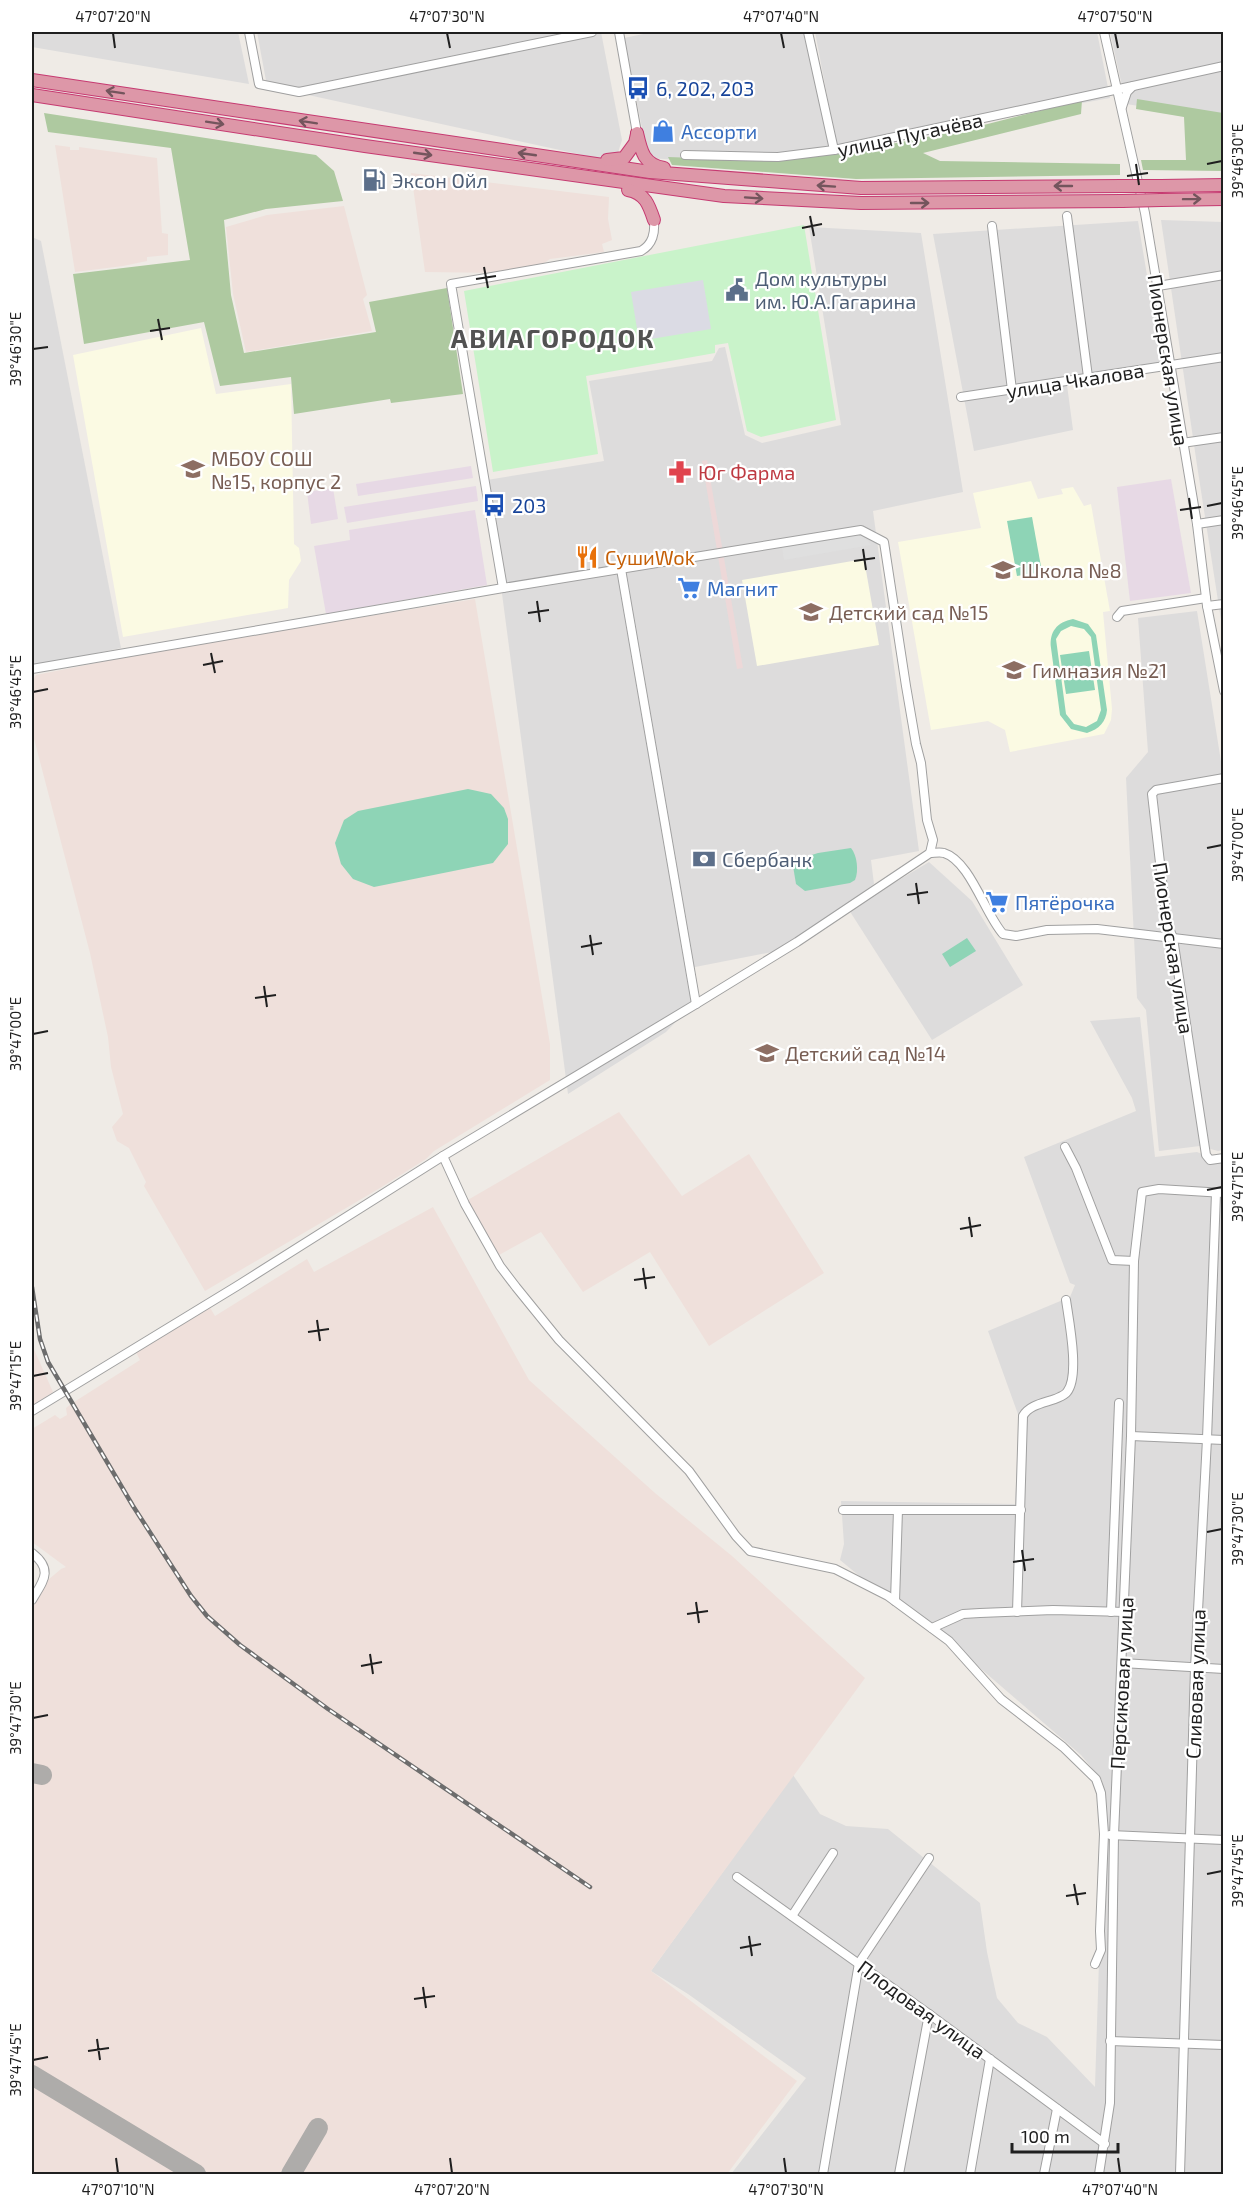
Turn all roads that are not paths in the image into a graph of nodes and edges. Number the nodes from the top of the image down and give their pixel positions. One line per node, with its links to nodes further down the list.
1 (249, 32): 2 (street)
2 (592, 32)
3 (619, 32): 12 (street)
4 (808, 32): 14 (street)
5 (1104, 32): 9 (street, Пионерская улица)
6 (1224, 66): 8 (street, улица Пугачёва)
7 (32, 80): 13 (highway, one-way to 7)
8 (1133, 86): 9 (street, улица Пугачёва); 11 (street)
9 (1117, 90): 11 (street, Пионерская улица); 14 (street, улица Пугачёва)
10 (32, 95): 17 (highway, one-way to 17)
11 (1122, 107): 29 (street, Пионерская улица)
12 (637, 133): 16 (highway); 19 (highway)
13 (483, 148): 16 (highway, one-way to 13); 17 (highway)
14 (834, 150): 15 (street, улица Пугачёва)
15 (685, 155)
16 (571, 160): 19 (highway)
17 (479, 162): 18 (highway)
18 (584, 177): 22 (highway); 26 (highway)
19 (709, 177): 21 (highway, one-way to 19)
20 (1224, 185): 21 (highway, one-way to 21, bridge)
21 (861, 188): 24 (highway)
22 (724, 196): 24 (highway, one-way to 24); 26 (highway)
23 (1224, 199): 24 (highway, one-way to 23, bridge)
24 (861, 203)
25 (1067, 216): 32 (street)
26 (654, 220): 40 (street)
27 (992, 226): 33 (street)
28 (1224, 275): 29 (street)
29 (1158, 286): 31 (street, Пионерская улица)
30 (1224, 357): 31 (street, улица Чкалова)
31 (1171, 366): 32 (street, улица Чкалова); 36 (street, Пионерская улица)
32 (1088, 377): 33 (street, улица Чкалова)
33 (1012, 390): 34 (street, улица Чкалова)
34 (961, 397)
35 (1224, 437): 36 (street)
36 (1182, 443): 38 (street, Пионерская улица)
37 (1224, 520): 38 (street)
38 (1197, 524): 41 (street, Пионерская улица)
39 (621, 569): 40 (street); 47 (street); 50 (street)
40 (503, 588): 44 (street)
41 (1207, 602): 42 (street); 43 (street); 45 (street, Пионерская улица)
42 (1224, 604)
43 (1117, 617)
44 (32, 669)
45 (1223, 689)
46 (1224, 778): 48 (street, Пионерская улица)
47 (930, 853): 48 (street); 50 (street)
48 (1173, 938): 49 (street); 53 (street, Пионерская улица)
49 (1224, 944)
50 (696, 1004): 52 (street)
51 (1065, 1147): 55 (street)
52 (443, 1156): 58 (street); 67 (street)
53 (1224, 1158)
54 (1220, 1193): 55 (street, Персиковая улица); 60 (street, Сливовая улица)
55 (1134, 1261): 59 (street, Персиковая улица)
56 (1066, 1300): 64 (street)
57 (1119, 1403): 69 (street)
58 (32, 1411)
59 (1131, 1436): 60 (street); 70 (street, Персиковая улица)
60 (1207, 1439): 61 (street); 73 (street, Сливовая улица)
61 (1224, 1440)
62 (898, 1509): 63 (street); 64 (street); 67 (street)
63 (843, 1510)
64 (1021, 1510): 68 (street)
65 (32, 1553): 66 (street)
66 (32, 1600)
67 (894, 1601): 71 (street)
68 (1017, 1612): 69 (street); 71 (street)
69 (1111, 1612): 70 (street)
70 (1125, 1612): 72 (street, Персиковая улица)
71 (932, 1628): 75 (street)
72 (1122, 1663): 73 (street); 76 (street, Персиковая улица)
73 (1195, 1668): 74 (street); 77 (street, Сливовая улица)
74 (1224, 1669)
75 (1104, 1834): 76 (street); 84 (street)
76 (1114, 1835): 77 (street); 86 (street, Персиковая улица)
77 (1190, 1839): 78 (street); 87 (street, Сливовая улица)
78 (1224, 1840)
79 (833, 1853): 82 (street)
80 (929, 1858): 83 (street)
81 (737, 1877): 82 (street, Плодовая улица)
82 (792, 1916): 83 (street, Плодовая улица)
83 (859, 1963): 85 (street, Плодовая улица); 92 (street)
84 (1095, 1964)
85 (930, 2014): 89 (street, Плодовая улица); 93 (street)
86 (1110, 2041): 87 (street); 91 (street, Персиковая улица)
87 (1184, 2044): 88 (street); 97 (street, Сливовая улица)
88 (1224, 2045)
89 (990, 2059): 90 (street, Плодовая улица); 94 (street)
90 (1057, 2109): 91 (street, Плодовая улица); 95 (street)
91 (1105, 2144): 96 (street, Персиковая улица)
92 (823, 2175)
93 (899, 2175)
94 (970, 2175)
95 (1044, 2175)
96 (1099, 2175)
97 (1180, 2175)

